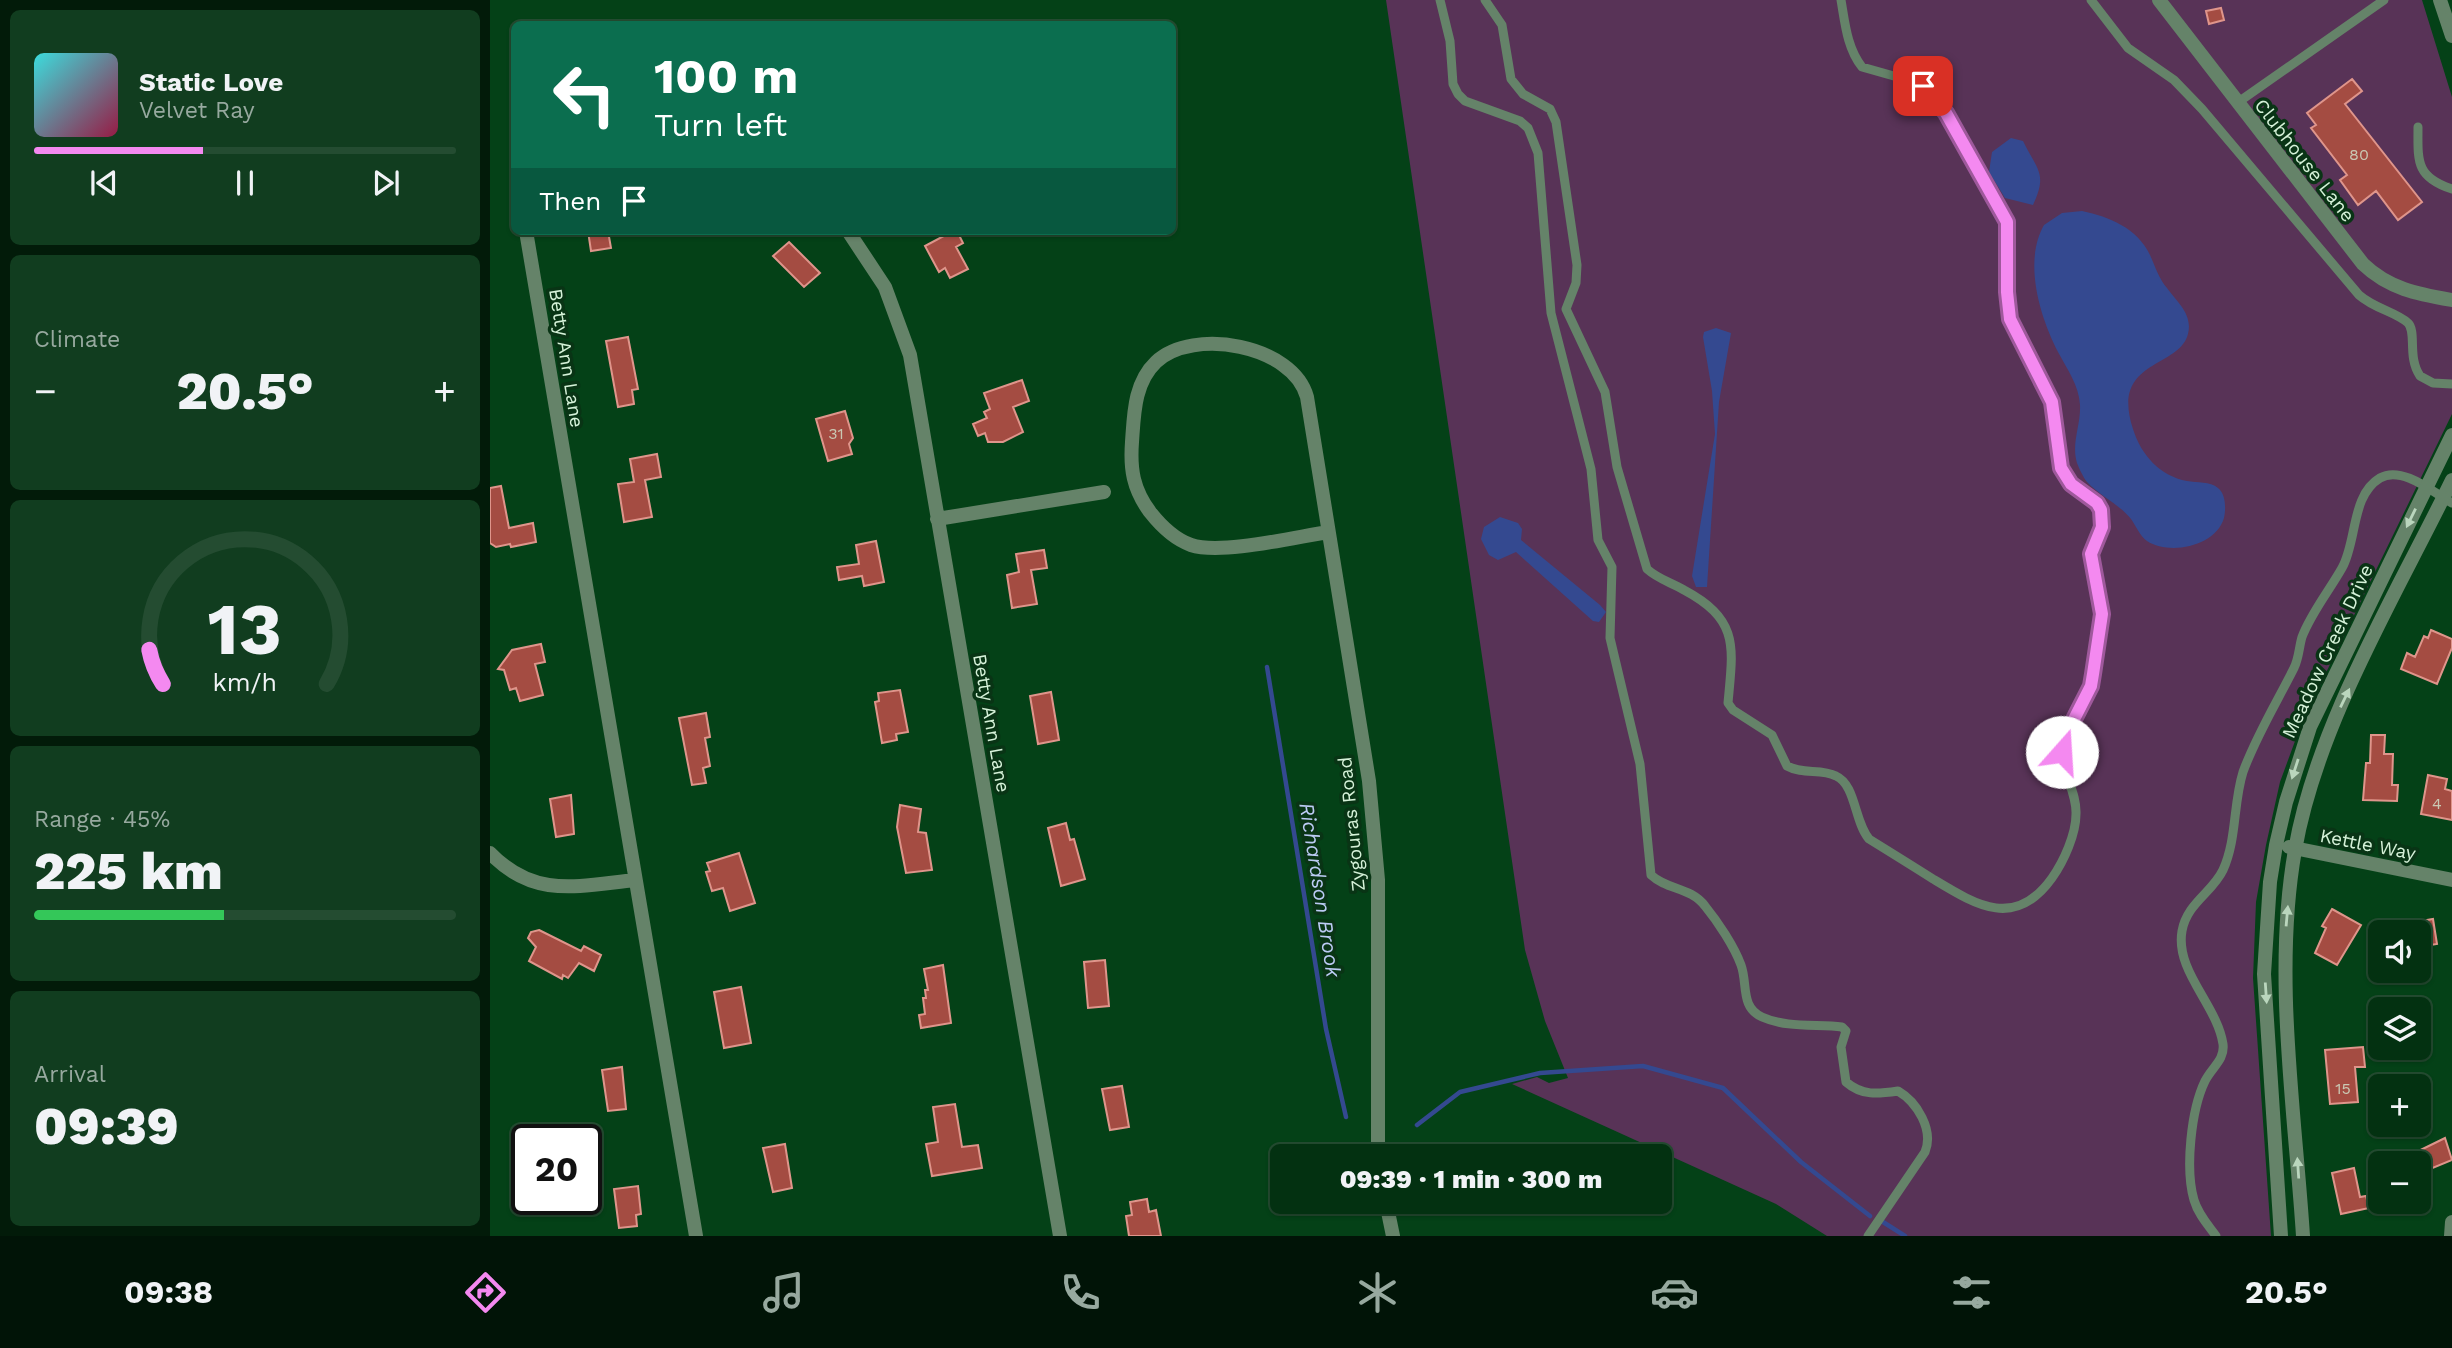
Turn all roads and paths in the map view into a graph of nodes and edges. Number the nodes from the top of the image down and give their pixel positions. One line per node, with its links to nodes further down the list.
1 (1440, 0): 38 (lane)
2 (1485, 0): 3 (lane)
3 (1841, 0)
4 (2091, 0): 15 (lane)
5 (2159, 0): 9 (street, Clubhouse Lane)
6 (2384, 0): 9 (lane)
7 (2440, 0): 8 (street)
8 (2452, 36)
9 (2237, 103): 14 (street, Clubhouse Lane)
10 (2418, 127): 11 (lane)
11 (2452, 189)
12 (527, 235): 28 (street, Betty Ann Lane)
13 (851, 235): 21 (street, Betty Ann Lane)
14 (2452, 300)
15 (2452, 384)
16 (2452, 435): 18 (street, Meadow Creek Drive)
17 (2452, 480): 20 (street, Meadow Creek Drive)
18 (2426, 488): 20 (lane); 23 (street, Meadow Creek Drive, one-way to 23); 39 (lane)
19 (1104, 492): 21 (street)
20 (2448, 501): 24 (street, Meadow Creek Drive)
21 (937, 519): 36 (street, Betty Ann Lane)
22 (1328, 532): 22 (street, Zygouras Road); 32 (street, Zygouras Road)
23 (2388, 566): 24 (street); 25 (street, Meadow Creek Drive, one-way to 25)
24 (2406, 575): 26 (street, Meadow Creek Drive, one-way to 24)
25 (2276, 845): 26 (street, Kettle Way); 31 (street, Meadow Creek Drive, one-way to 31)
26 (2295, 848): 29 (street, Kettle Way); 30 (street, Meadow Creek Drive, one-way to 26)
27 (490, 853): 28 (street)
28 (635, 880): 35 (street, Betty Ann Lane)
29 (2452, 880)
30 (2291, 1060): 31 (street); 41 (street, Meadow Creek Drive, one-way to 30)
31 (2270, 1062): 40 (street, Meadow Creek Drive)
32 (1378, 1144)
33 (1388, 1214): 37 (street)
34 (2452, 1222): 43 (street)
35 (696, 1236)
36 (1060, 1236)
37 (1393, 1236)
38 (1868, 1236)
39 (2216, 1236)
40 (2281, 1236)
41 (2303, 1236)
42 (2441, 1236): 43 (street)
43 (2451, 1236)

